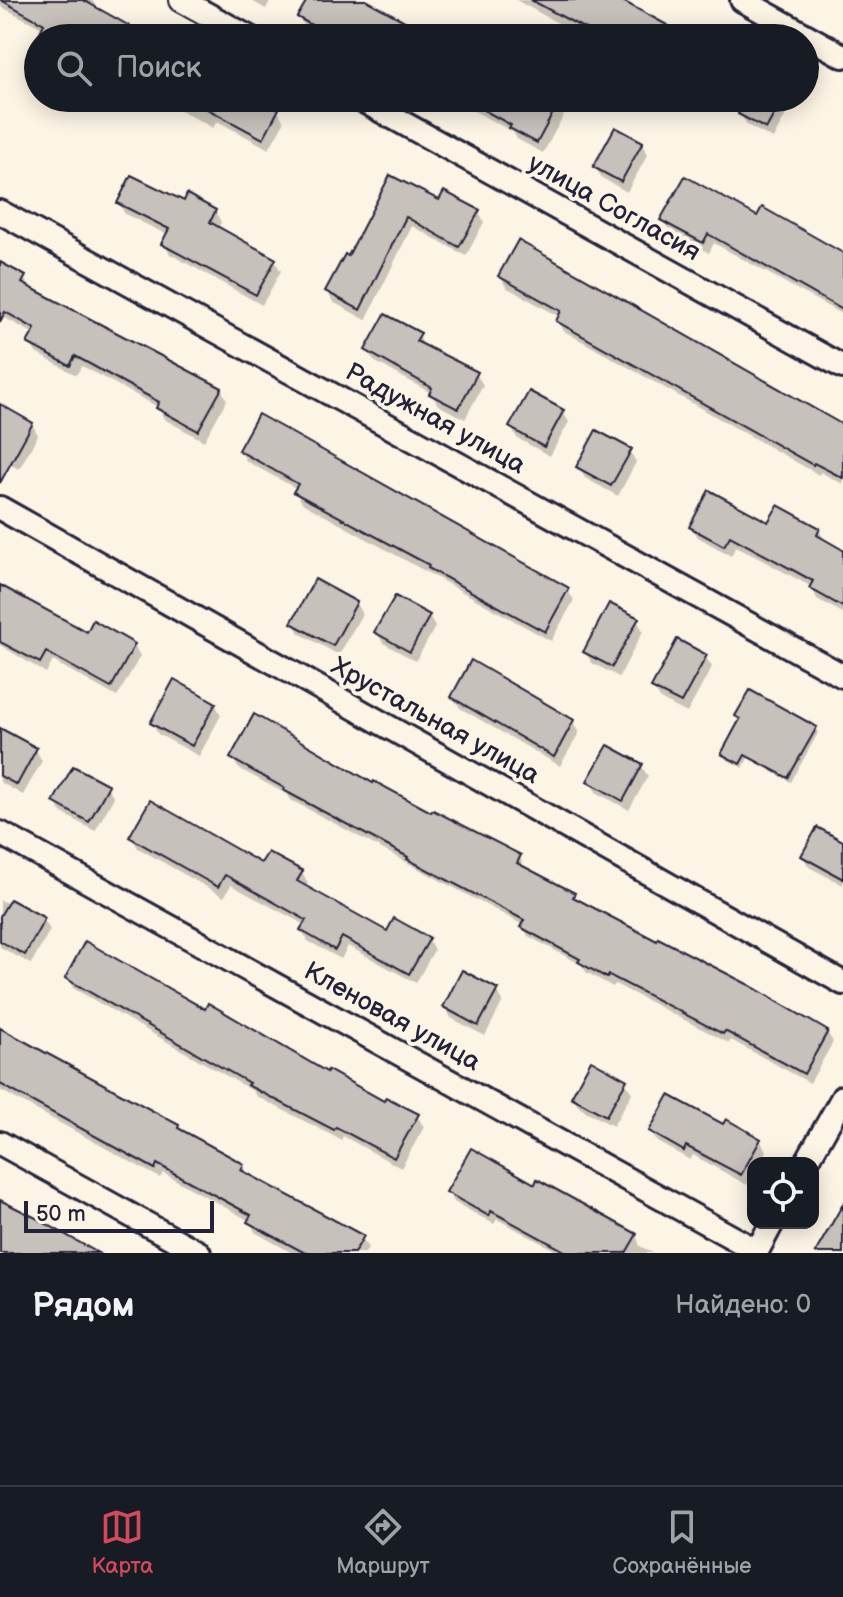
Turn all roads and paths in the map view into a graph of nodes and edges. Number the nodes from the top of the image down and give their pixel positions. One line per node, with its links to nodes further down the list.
1 (181, 0): 3 (street)
2 (742, 0): 4 (street)
3 (225, 24)
4 (785, 24)
5 (819, 43): 6 (street)
6 (843, 56)
7 (383, 112): 9 (street, улица Согласия)
8 (0, 212): 11 (street, Радужная улица)
9 (843, 367)
10 (0, 508): 13 (street, Хрустальная улица)
11 (843, 676)
12 (0, 833): 18 (street, Кленовая улица)
13 (843, 983)
14 (843, 1097): 16 (street)
15 (0, 1143): 19 (street)
16 (809, 1157)
17 (769, 1229): 18 (street)
18 (756, 1252)
19 (199, 1253)

